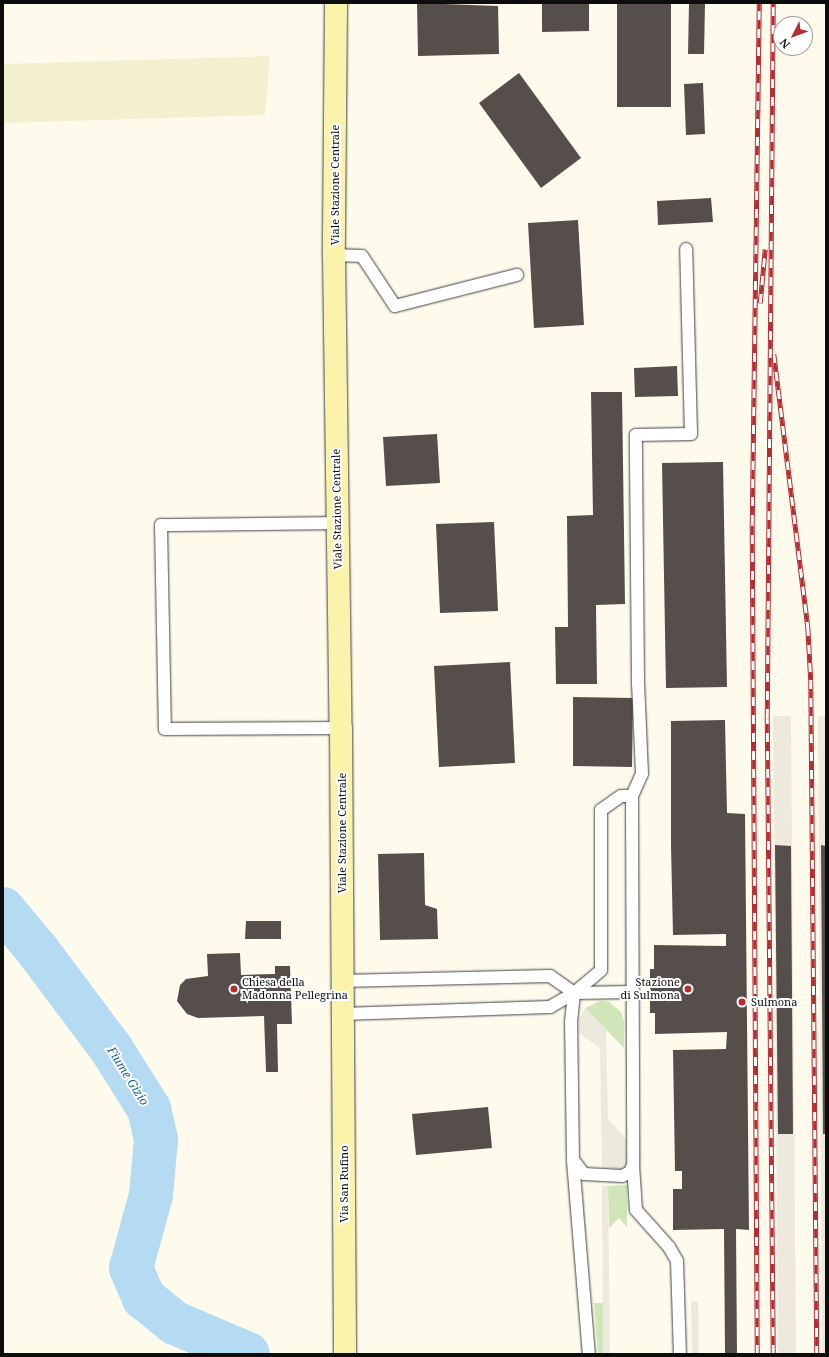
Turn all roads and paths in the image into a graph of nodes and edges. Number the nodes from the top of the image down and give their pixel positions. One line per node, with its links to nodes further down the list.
1 (336, 3): 3 (main road, Viale Stazione Centrale)
2 (686, 249): 7 (lane)
3 (334, 255): 4 (lane); 5 (main road, Viale Stazione Centrale)
4 (517, 275)
5 (337, 523): 6 (main road, Viale Stazione Centrale); 6 (lane)
6 (341, 728): 8 (main road, Viale Stazione Centrale)
7 (632, 796): 9 (lane); 10 (lane)
8 (342, 981): 9 (lane); 11 (main road, Viale Stazione Centrale)
9 (574, 992): 10 (lane); 11 (lane); 12 (lane)
10 (633, 992): 13 (lane)
11 (342, 1014): 14 (main road, Via San Rufino)
12 (573, 1160): 13 (lane); 15 (lane)
13 (634, 1165): 16 (lane)
14 (345, 1354)
15 (589, 1354)
16 (680, 1354)

